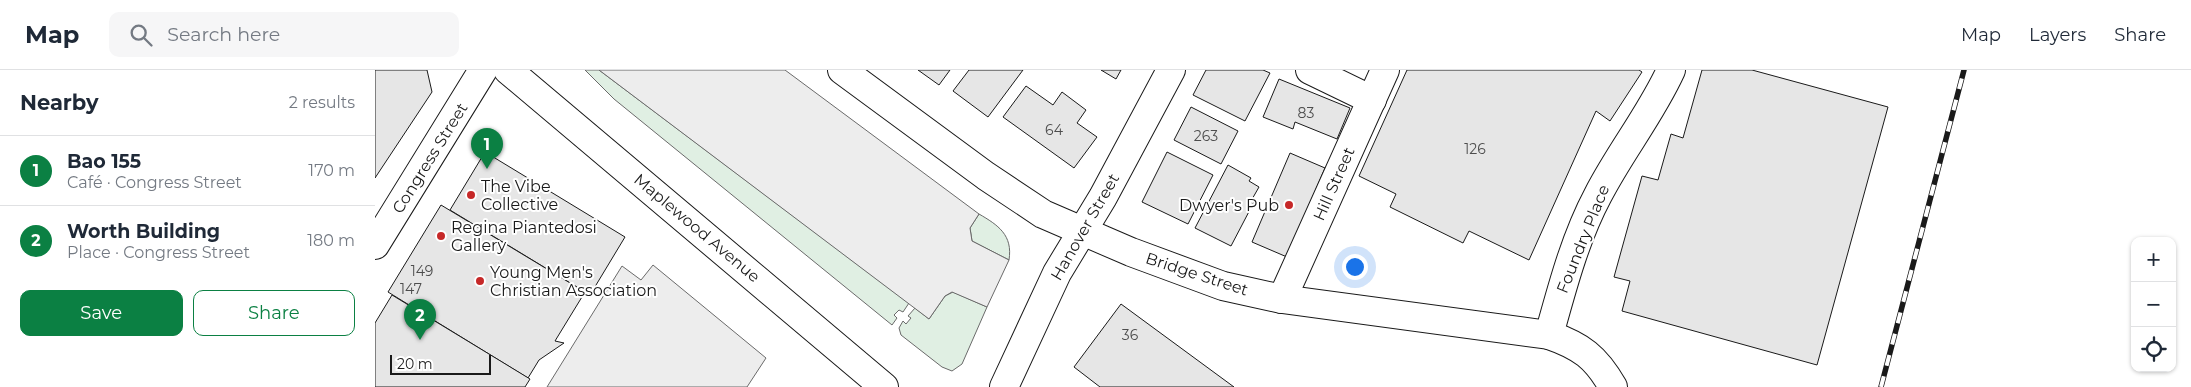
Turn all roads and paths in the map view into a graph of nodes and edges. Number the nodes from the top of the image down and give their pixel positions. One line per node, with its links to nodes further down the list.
1 (483, 70): 10 (street, Congress Street)
2 (508, 70): 13 (street, Maplewood Avenue)
3 (842, 70): 9 (street, Bridge Street)
4 (1171, 70): 9 (street, Hanover Street)
5 (1310, 70): 8 (street)
6 (1385, 70): 8 (street, Hill Street)
7 (1671, 70): 12 (street, Foundry Place)
8 (1372, 100): 11 (street, Hill Street)
9 (1082, 232): 11 (street, Bridge Street); 14 (street, Hanover Street)
10 (375, 245)
11 (1283, 299): 12 (street, Bridge Street)
12 (1549, 335): 15 (street, Bridge Street)
13 (885, 387)
14 (1004, 387)
15 (1613, 387)

